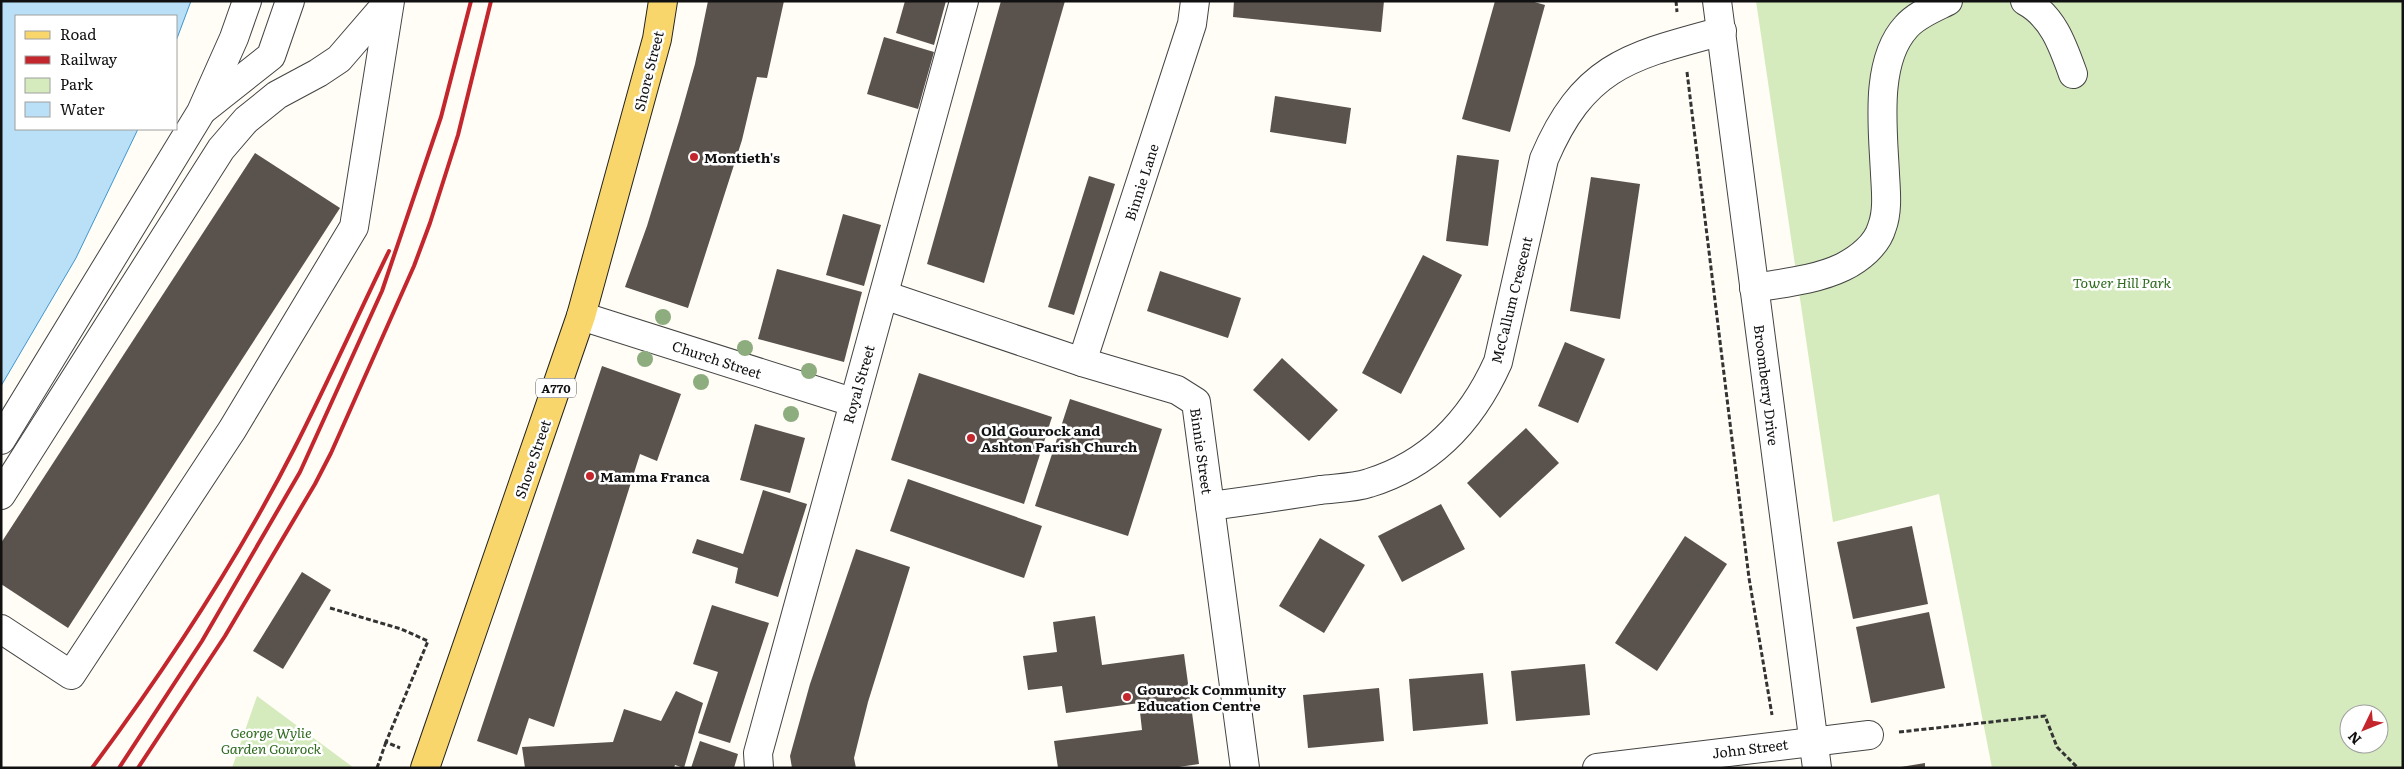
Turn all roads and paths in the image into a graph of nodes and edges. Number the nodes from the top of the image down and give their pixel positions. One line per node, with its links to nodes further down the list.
1 (247, 1): 14 (street)
2 (290, 1): 14 (street)
3 (390, 1): 21 (street); 26 (street)
4 (664, 1): 17 (main road, Shore Street / A770)
5 (964, 1): 16 (street, Royal Street)
6 (1195, 1): 18 (street, Binnie Lane)
7 (1676, 1): 12 (path)
8 (1717, 1): 11 (street, Broomberry Drive)
9 (1948, 1): 15 (street)
10 (2025, 1): 13 (street)
11 (1722, 31): 12 (street, McCallum Crescent); 15 (street, Broomberry Drive)
12 (1681, 42): 24 (street, McCallum Crescent); 32 (path)
13 (2073, 74)
14 (201, 112): 20 (street)
15 (1754, 288): 30 (street, Broomberry Drive)
16 (884, 295): 18 (street, Binnie Street); 19 (street, Royal Street)
17 (581, 316): 19 (street, Church Street); 34 (main road, Shore Street / A770)
18 (1082, 362): 24 (street, Binnie Street)
19 (852, 402): 35 (street, Royal Street)
20 (1, 440)
21 (31, 450): 22 (street); 23 (street)
22 (1, 474)
23 (1, 495)
24 (1210, 506): 36 (street, Binnie Street)
25 (330, 608): 27 (path)
26 (1, 629)
27 (401, 629)
28 (1908, 731): 39 (path)
29 (1869, 735): 30 (street, John Street)
30 (1814, 740): 32 (street, John Street); 38 (street, Broomberry Drive)
31 (386, 742): 33 (path)
32 (1777, 745): 37 (street, John Street)
33 (377, 768)
34 (425, 768)
35 (759, 768)
36 (1245, 768)
37 (1597, 768)
38 (1817, 768)
39 (2078, 768)

